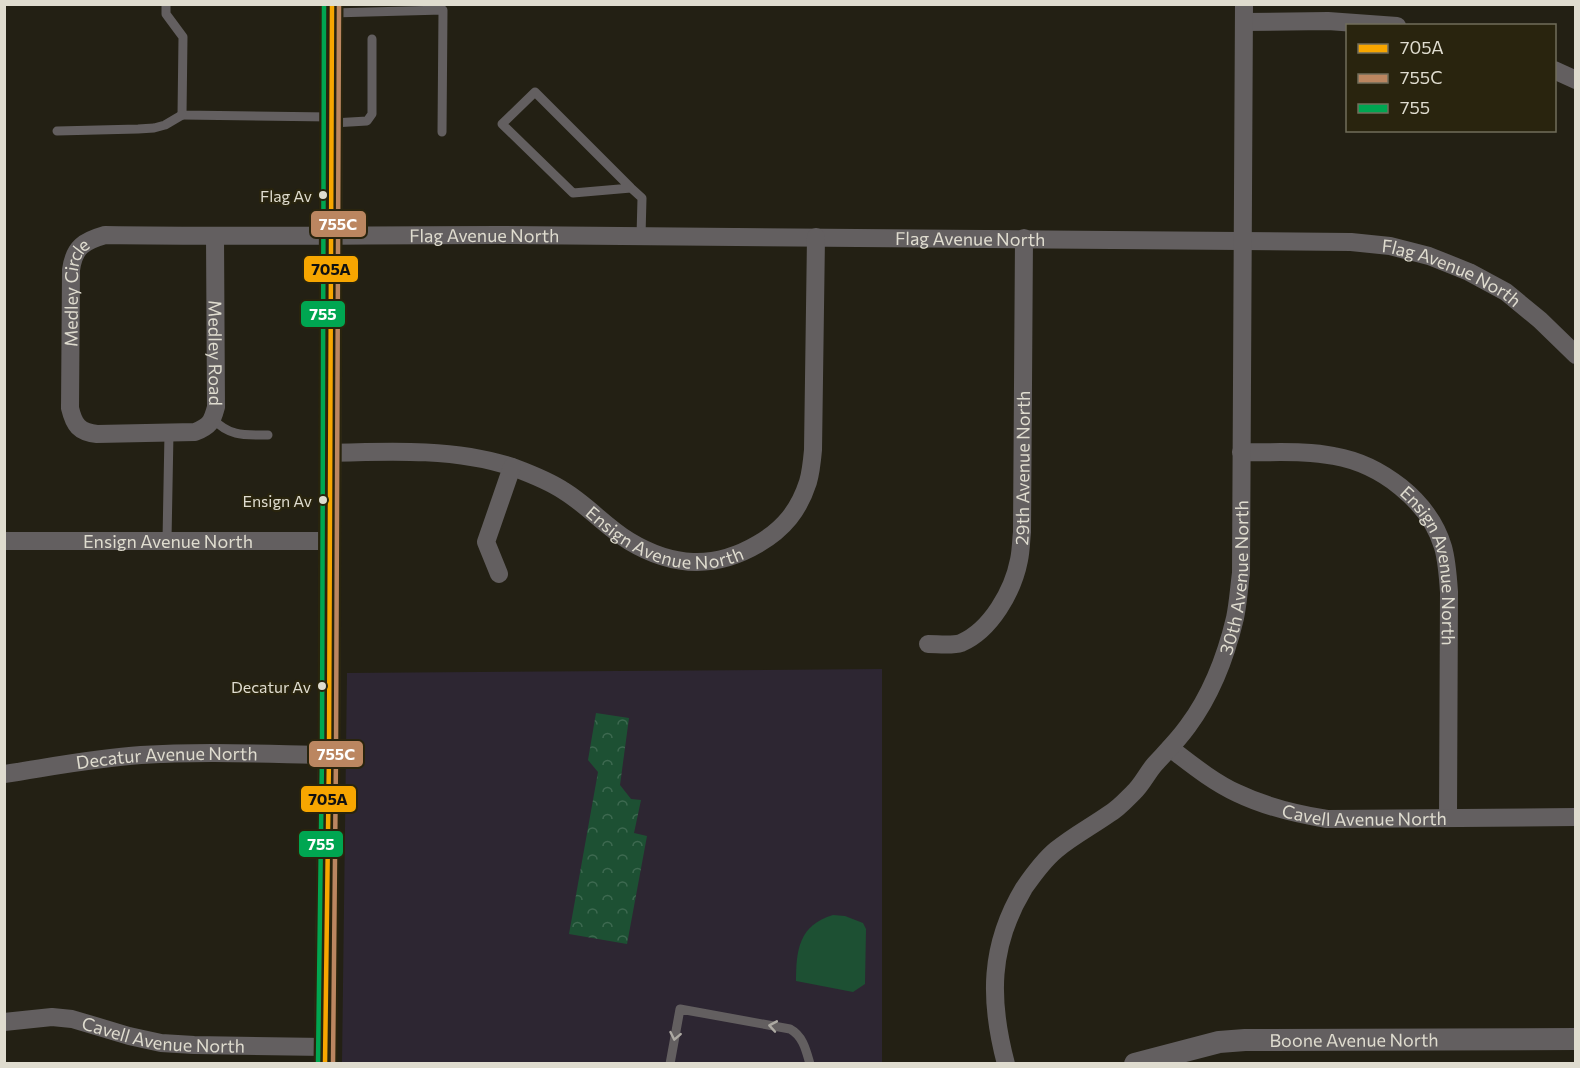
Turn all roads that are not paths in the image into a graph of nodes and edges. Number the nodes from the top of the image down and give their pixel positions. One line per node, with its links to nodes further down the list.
1 (166, 4): 8 (lane)
2 (332, 9): 9 (street); 11 (lane)
3 (1244, 13): 4 (street); 18 (street, 30th Avenue North)
4 (1369, 24)
5 (372, 39): 9 (lane)
6 (1556, 71): 7 (street)
7 (1575, 80)
8 (182, 115): 9 (lane); 10 (lane)
9 (331, 120): 13 (street)
10 (57, 131)
11 (442, 132)
12 (632, 188): 12 (lane); 14 (lane)
13 (331, 235): 14 (street, Flag Avenue North); 15 (street, Medley Circle); 24 (street)
14 (641, 236): 16 (street, Flag Avenue North)
15 (215, 237): 20 (street, Medley Road); 21 (street, Medley Circle)
16 (816, 237): 17 (street, Flag Avenue North); 25 (street, Ensign Avenue North)
17 (1024, 238): 18 (street, Flag Avenue North); 30 (street, 29th Avenue North)
18 (1242, 241): 19 (street, Flag Avenue North); 23 (street, 30th Avenue North)
19 (1575, 355)
20 (213, 419): 21 (street, Medley Road); 22 (lane)
21 (169, 433): 26 (lane)
22 (268, 435)
23 (1241, 452): 31 (street, 30th Avenue North); 35 (street, Ensign Avenue North)
24 (329, 453): 25 (street, Ensign Avenue North); 28 (street)
25 (512, 467): 29 (street)
26 (167, 540): 27 (street, Ensign Avenue North); 28 (street, Ensign Avenue North)
27 (4, 541)
28 (330, 541): 32 (street)
29 (500, 574)
30 (928, 644)
31 (1170, 748): 35 (street, Cavell Avenue North); 41 (street, 30th Avenue North)
32 (329, 755): 33 (street, Decatur Avenue North); 38 (street)
33 (4, 774)
34 (1575, 817): 35 (street, Cavell Avenue North)
35 (1448, 818)
36 (4, 1022): 38 (street, Cavell Avenue North)
37 (1575, 1039): 42 (street, Boone Avenue North)
38 (325, 1055)
39 (670, 1064): 40 (lane, one-way to 39)
40 (810, 1064)
41 (1006, 1064)
42 (1135, 1064)

